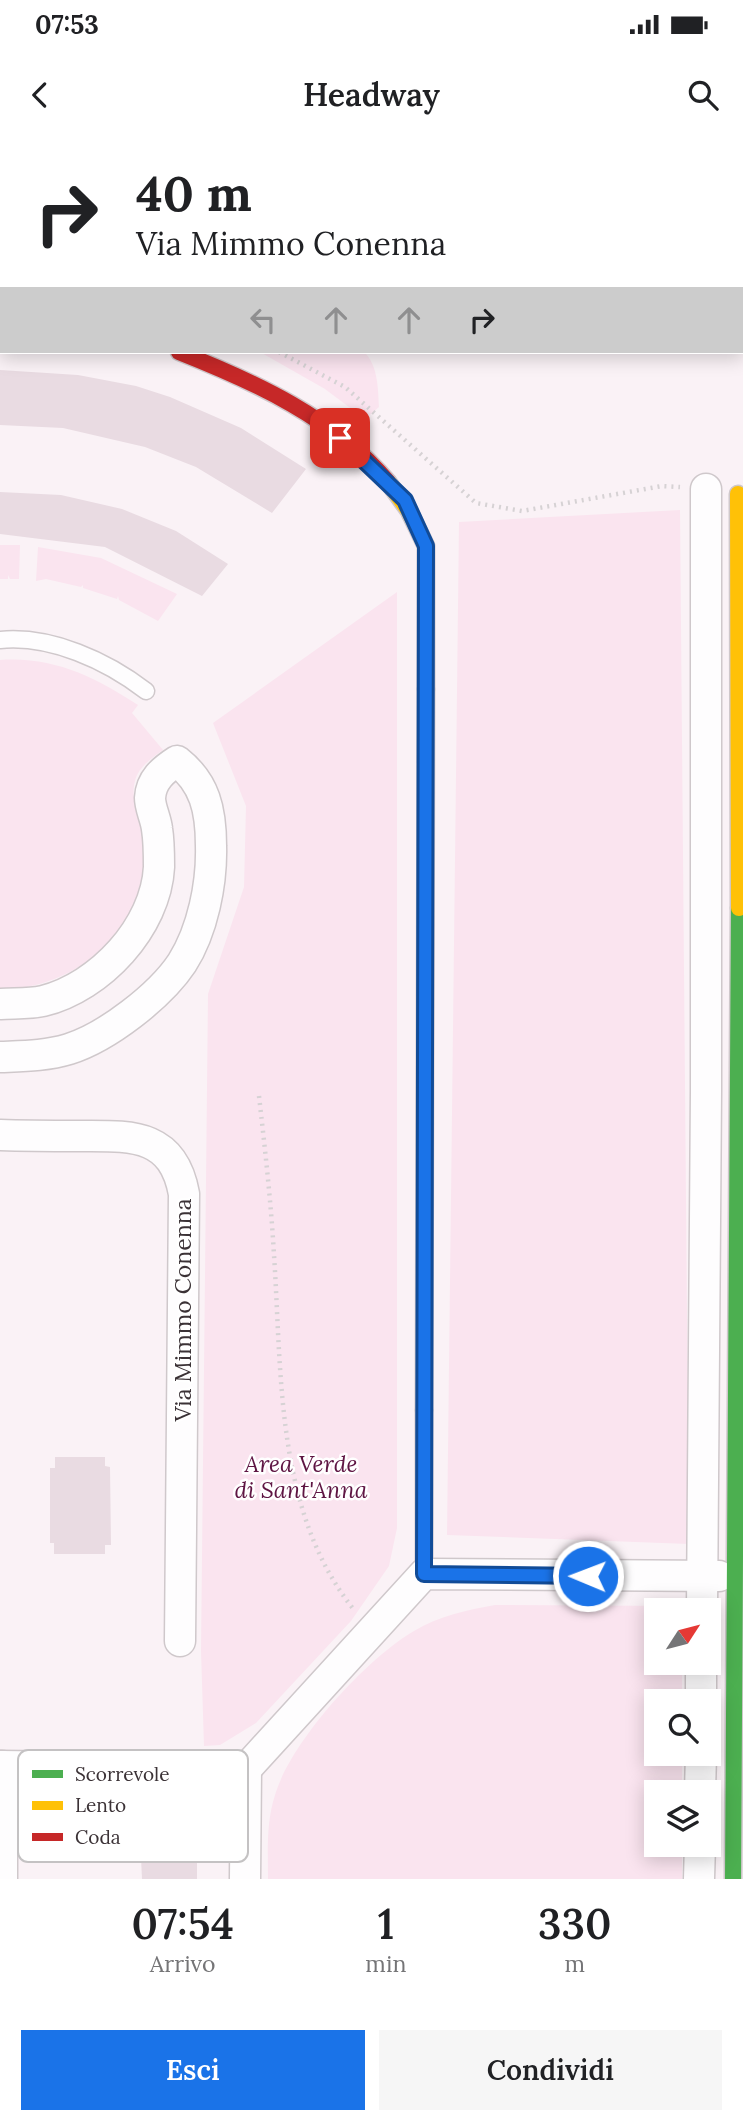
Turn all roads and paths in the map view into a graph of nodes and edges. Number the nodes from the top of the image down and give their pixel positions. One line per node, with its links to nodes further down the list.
1 (184, 354): 11 (street)
2 (283, 354): 3 (path)
3 (706, 489): 12 (street)
4 (738, 494): 13 (street)
5 (0, 640): 6 (lane)
6 (146, 691)
7 (0, 1004): 8 (street)
8 (0, 1057)
9 (259, 1096): 15 (path)
10 (0, 1135): 16 (street, Via Mimmo Conenna)
11 (424, 1574): 12 (street); 15 (street)
12 (701, 1575): 13 (street); 14 (street)
13 (734, 1576): 22 (street)
14 (702, 1598)
15 (371, 1631): 18 (street)
16 (180, 1641)
17 (1, 1766): 20 (street)
18 (248, 1767)
19 (700, 1857): 21 (street)
20 (2, 1879)
21 (699, 1879)
22 (733, 1879)

